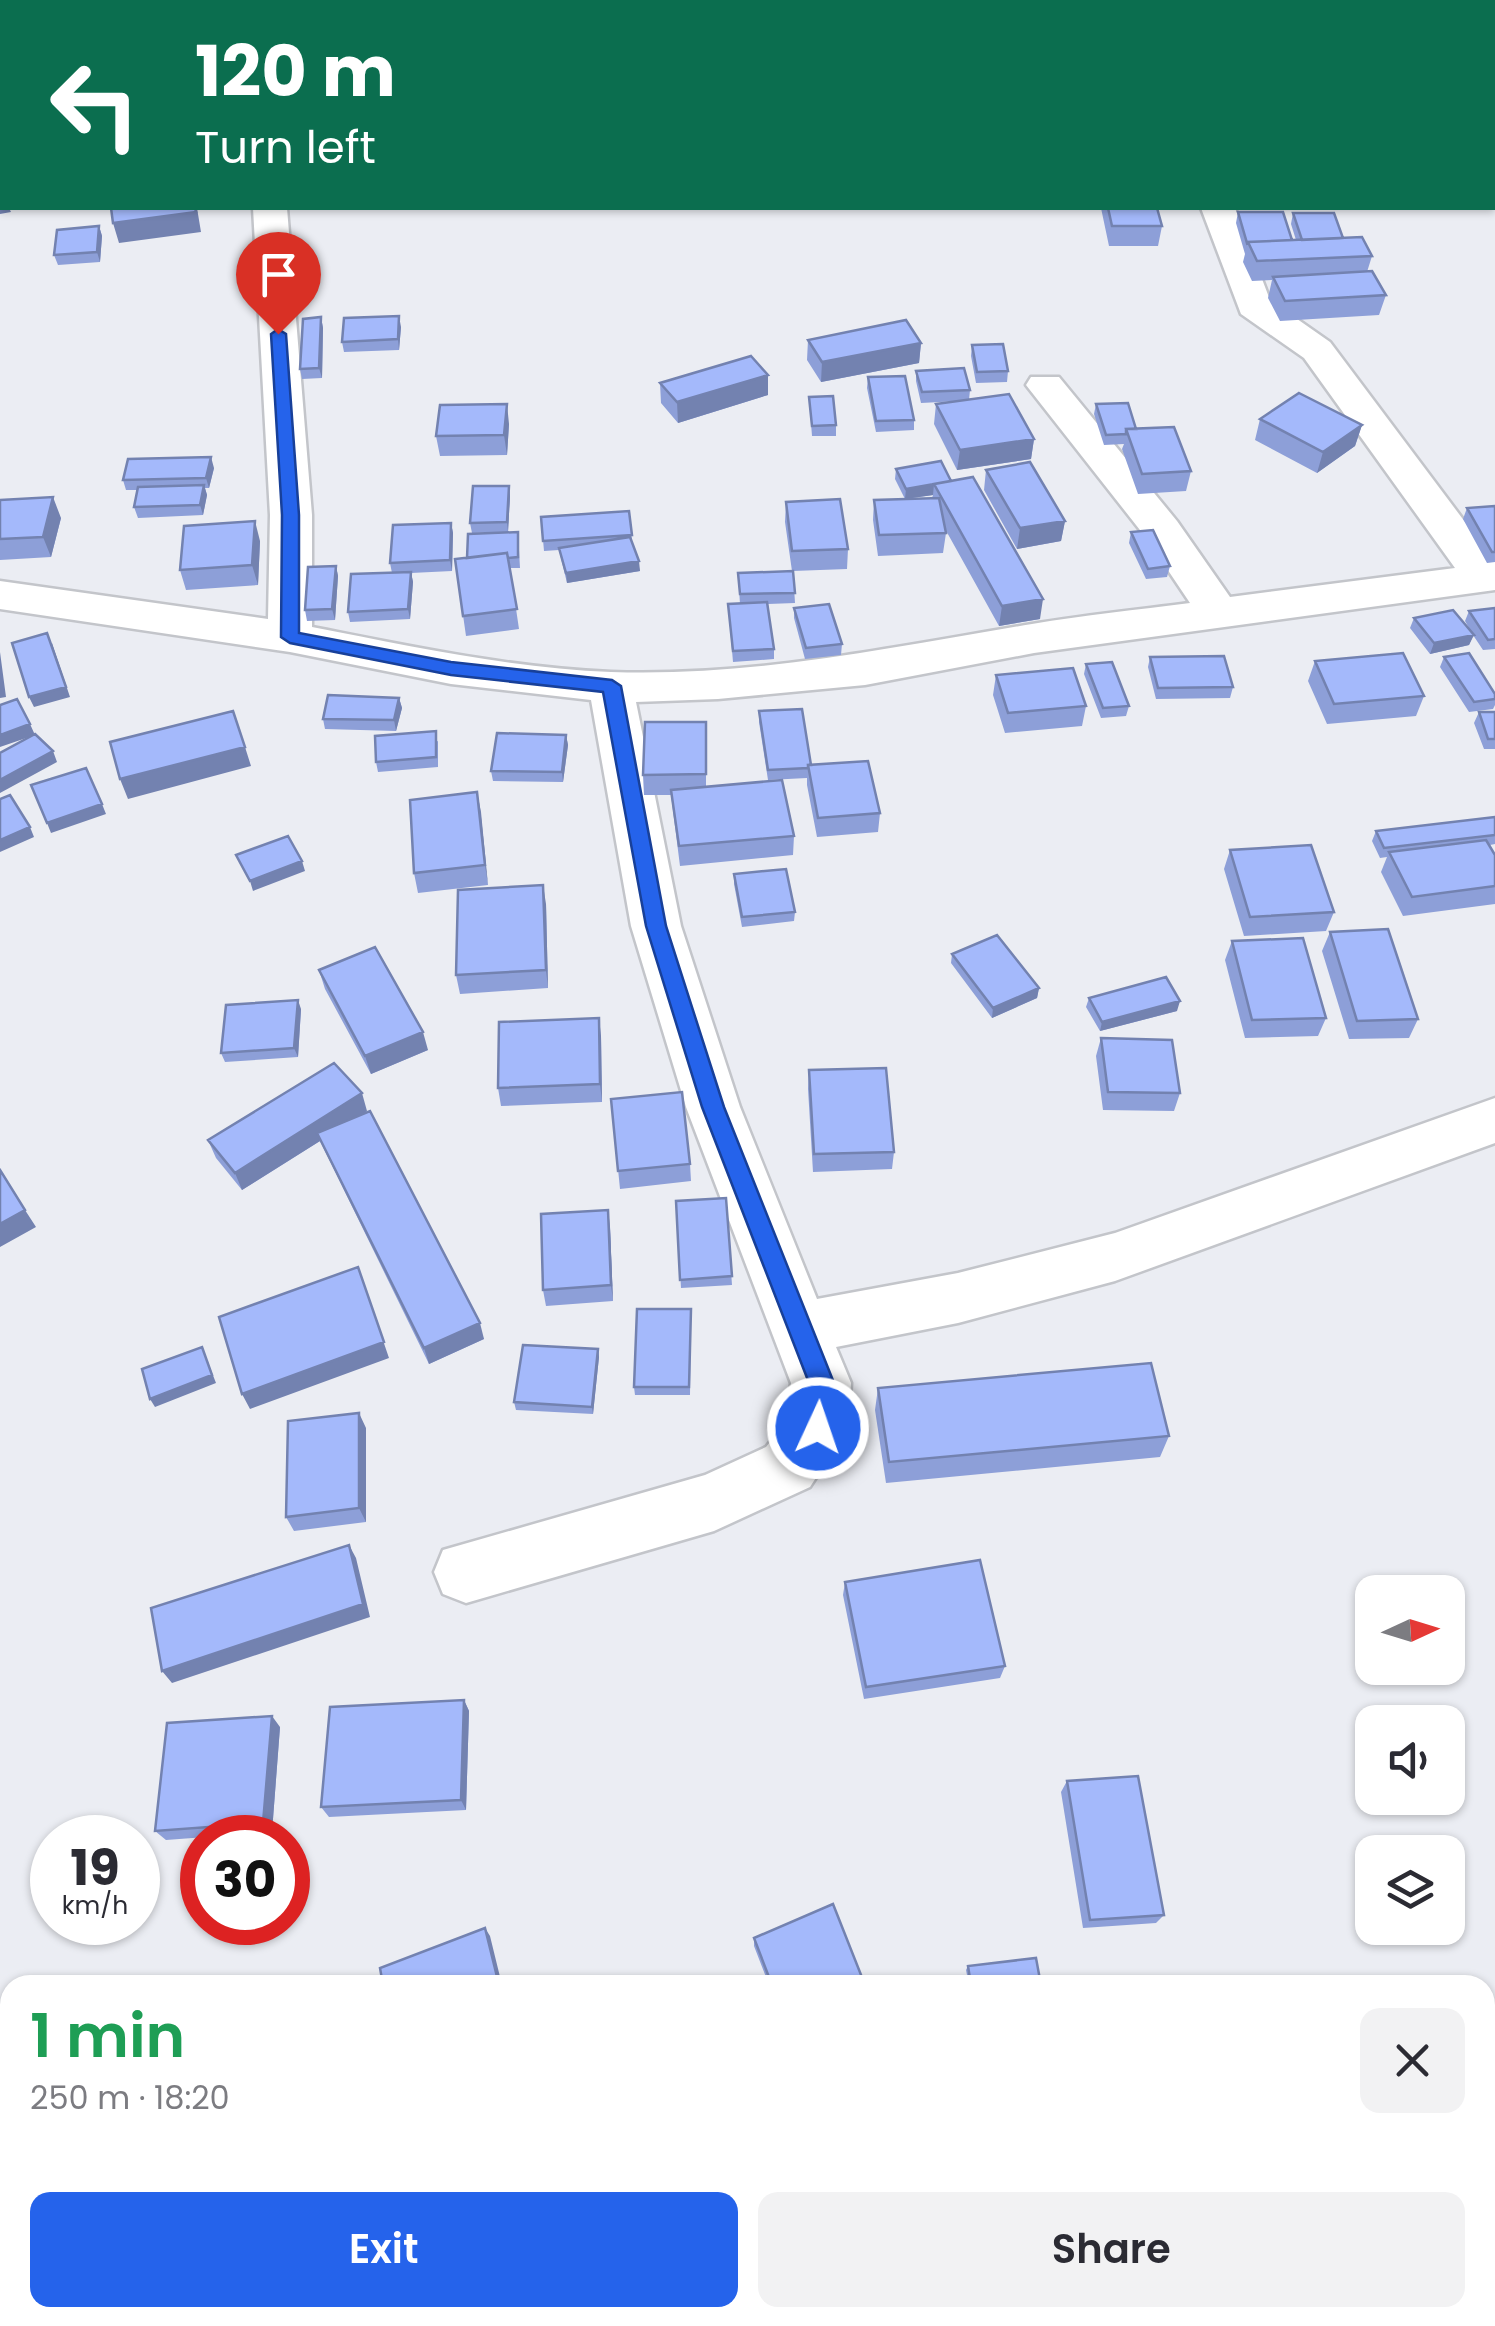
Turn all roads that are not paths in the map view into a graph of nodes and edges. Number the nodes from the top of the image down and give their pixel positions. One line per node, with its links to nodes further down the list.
1 (270, 210): 7 (street)
2 (1219, 210): 4 (street)
3 (1045, 385): 6 (street)
4 (1490, 577): 6 (street)
5 (0, 595): 7 (street)
6 (1221, 616): 8 (street)
7 (290, 637): 8 (street)
8 (612, 686): 10 (street)
9 (1495, 1120): 10 (street)
10 (801, 1328): 11 (street)
11 (466, 1572)

